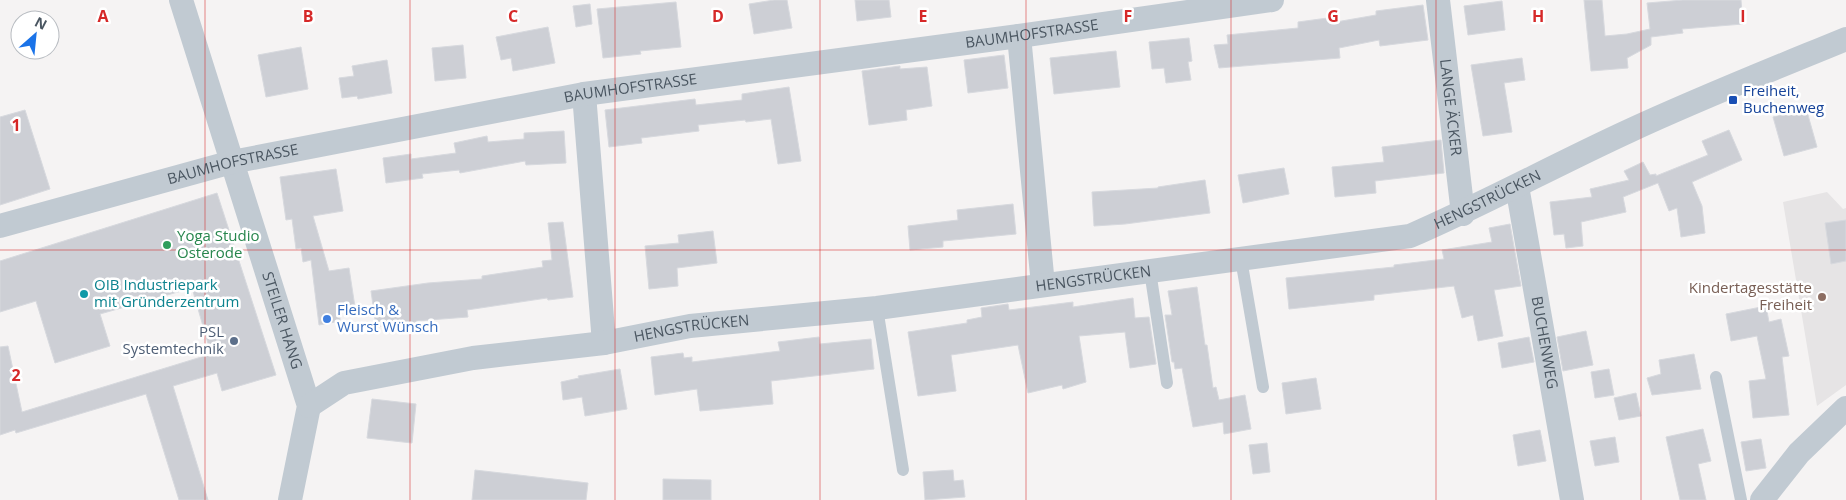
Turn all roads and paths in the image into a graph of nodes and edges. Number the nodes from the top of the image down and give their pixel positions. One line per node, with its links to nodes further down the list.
1 (182, 0): 7 (street, STEILER HANG)
2 (1272, 0): 4 (street, BAUMHOFSTRASSE)
3 (1438, 0): 9 (street, LANGE ÄCKER)
4 (1019, 36): 6 (street, BAUMHOFSTRASSE); 13 (street)
5 (1846, 39): 8 (street, HENGSTRÜCKEN)
6 (584, 94): 7 (street, BAUMHOFSTRASSE); 15 (street)
7 (232, 162): 10 (street, BAUMHOFSTRASSE); 19 (street, STEILER HANG)
8 (1517, 186): 9 (street, HENGSTRÜCKEN); 23 (street, BUCHENWEG)
9 (1463, 214): 11 (street, HENGSTRÜCKEN)
10 (0, 226)
11 (1241, 259): 12 (street, HENGSTRÜCKEN); 18 (lane)
12 (1150, 271): 13 (street, HENGSTRÜCKEN); 17 (lane)
13 (1043, 285): 14 (street, HENGSTRÜCKEN)
14 (877, 308): 15 (street, HENGSTRÜCKEN); 21 (lane)
15 (604, 344): 19 (street, HENGSTRÜCKEN)
16 (1716, 377): 24 (lane)
17 (1167, 384)
18 (1263, 387)
19 (309, 406): 22 (street, STEILER HANG)
20 (1846, 408): 25 (street)
21 (903, 470)
22 (290, 500)
23 (1572, 500)
24 (1741, 500)
25 (1762, 500)

